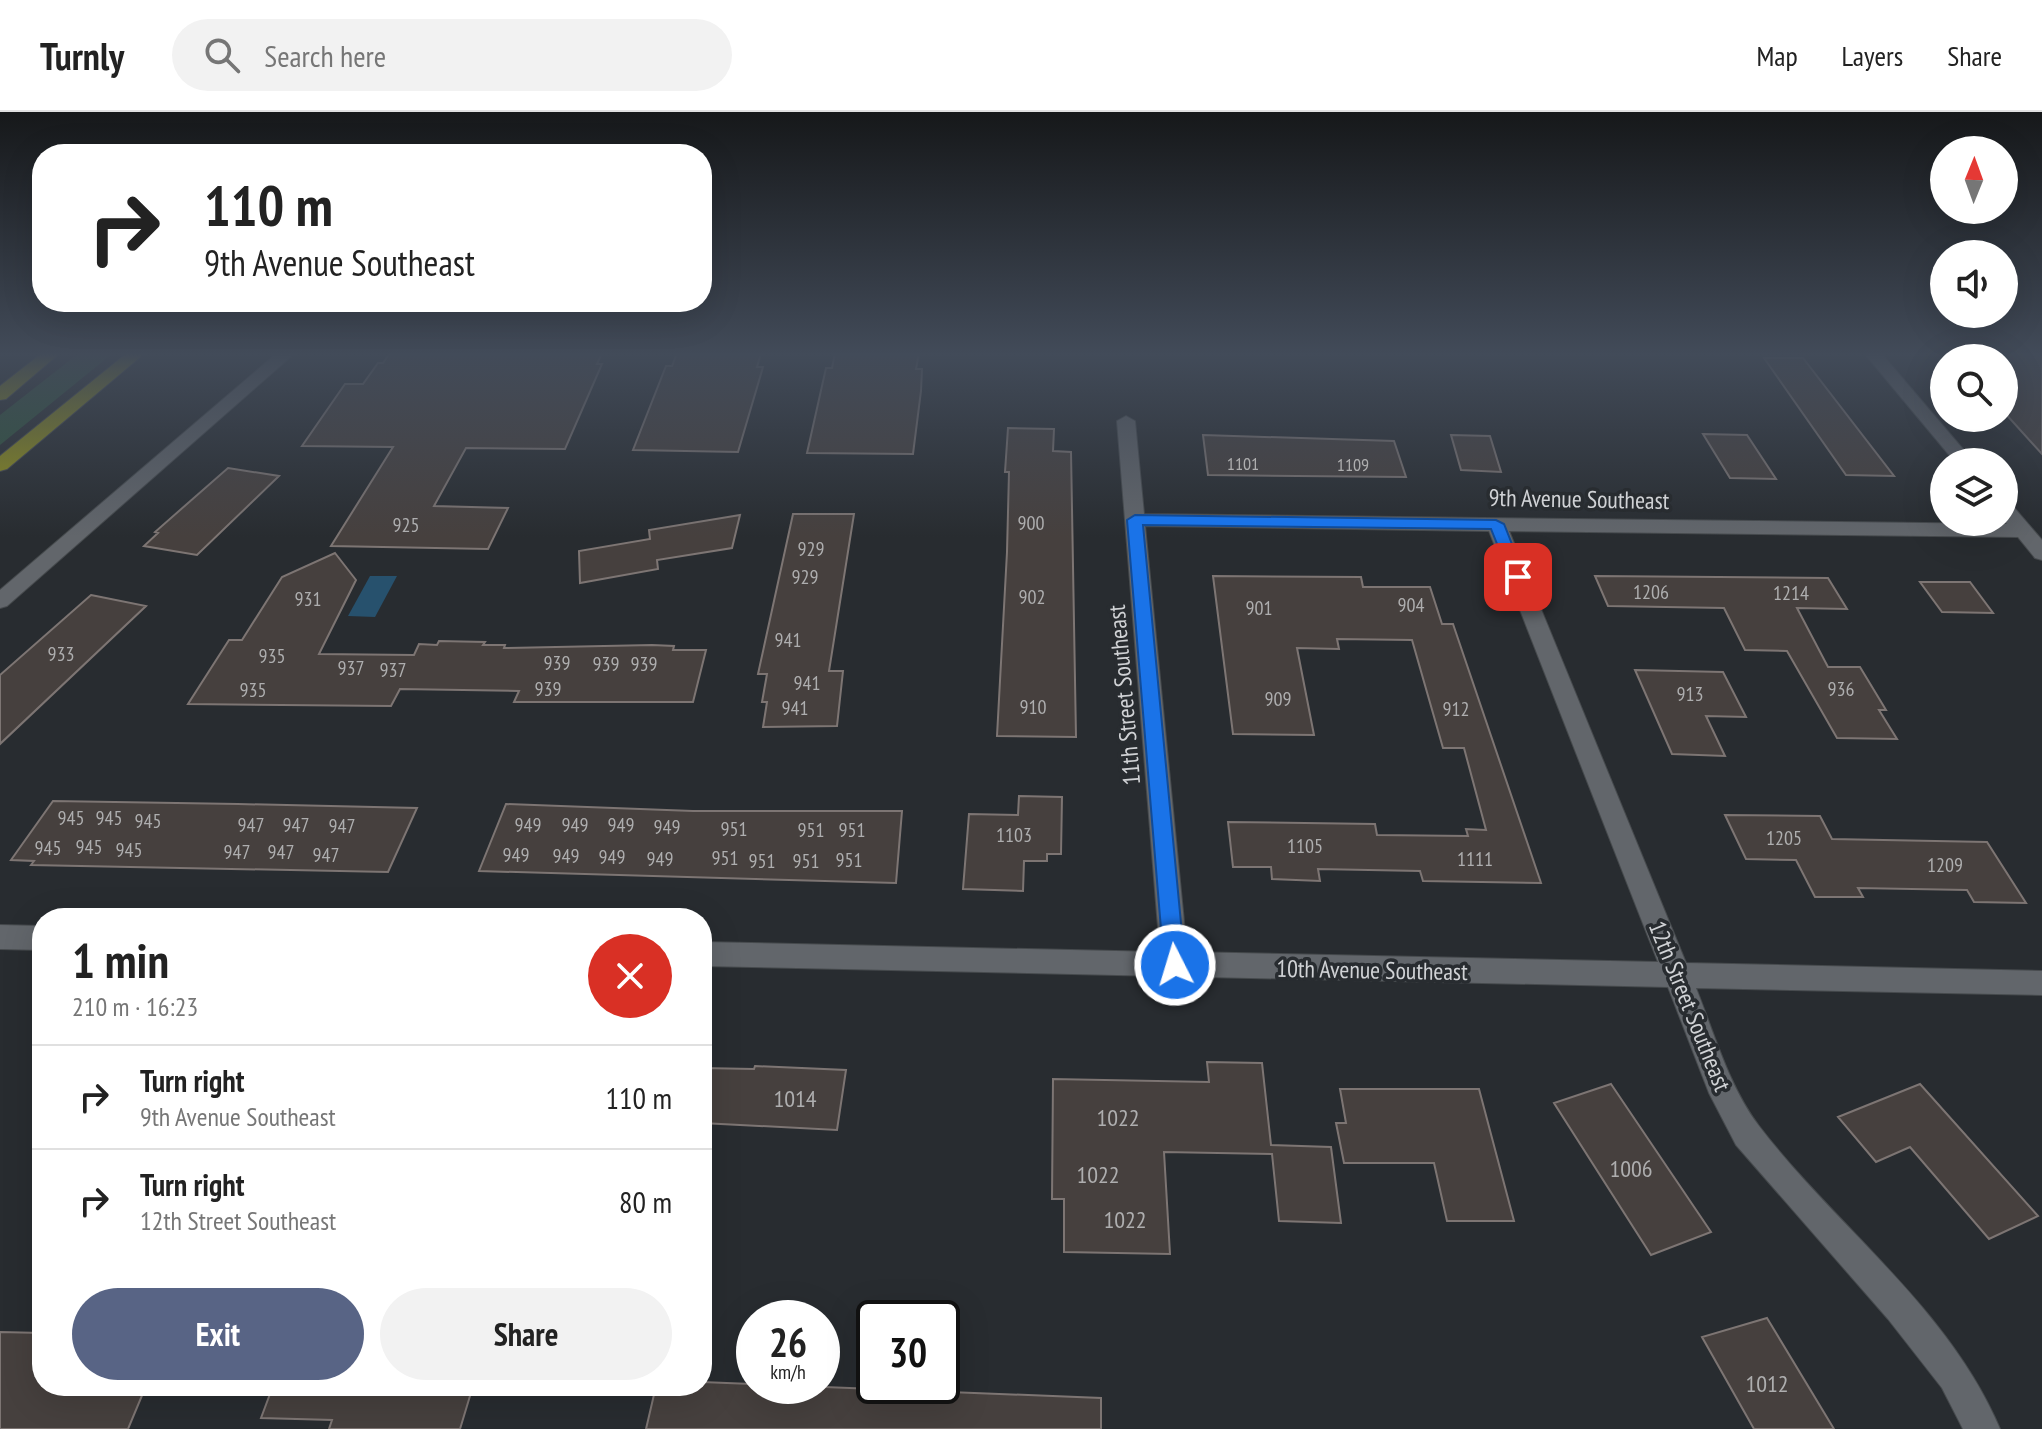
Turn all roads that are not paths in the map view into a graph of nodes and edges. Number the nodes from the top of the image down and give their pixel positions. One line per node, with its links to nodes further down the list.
1 (62, 414): 6 (highway)
2 (216, 414): 12 (street)
3 (1924, 414): 5 (street)
4 (1126, 421): 7 (street, 11th Street Southeast)
5 (1953, 448)
6 (0, 465)
7 (1135, 520): 8 (street, 9th Avenue Southeast); 16 (street, 11th Street Southeast)
8 (1496, 524): 10 (street, 9th Avenue Southeast); 17 (street, 12th Street Southeast)
9 (2018, 525): 10 (street)
10 (2023, 531): 11 (street)
11 (2042, 553)
12 (0, 601)
13 (0, 937): 14 (street)
14 (32, 938)
15 (712, 954): 16 (street, 10th Avenue Southeast)
16 (1175, 965): 17 (street, 10th Avenue Southeast)
17 (1678, 978): 18 (street, 10th Avenue Southeast); 19 (street, 12th Street Southeast)
18 (2042, 983)
19 (1982, 1429)

